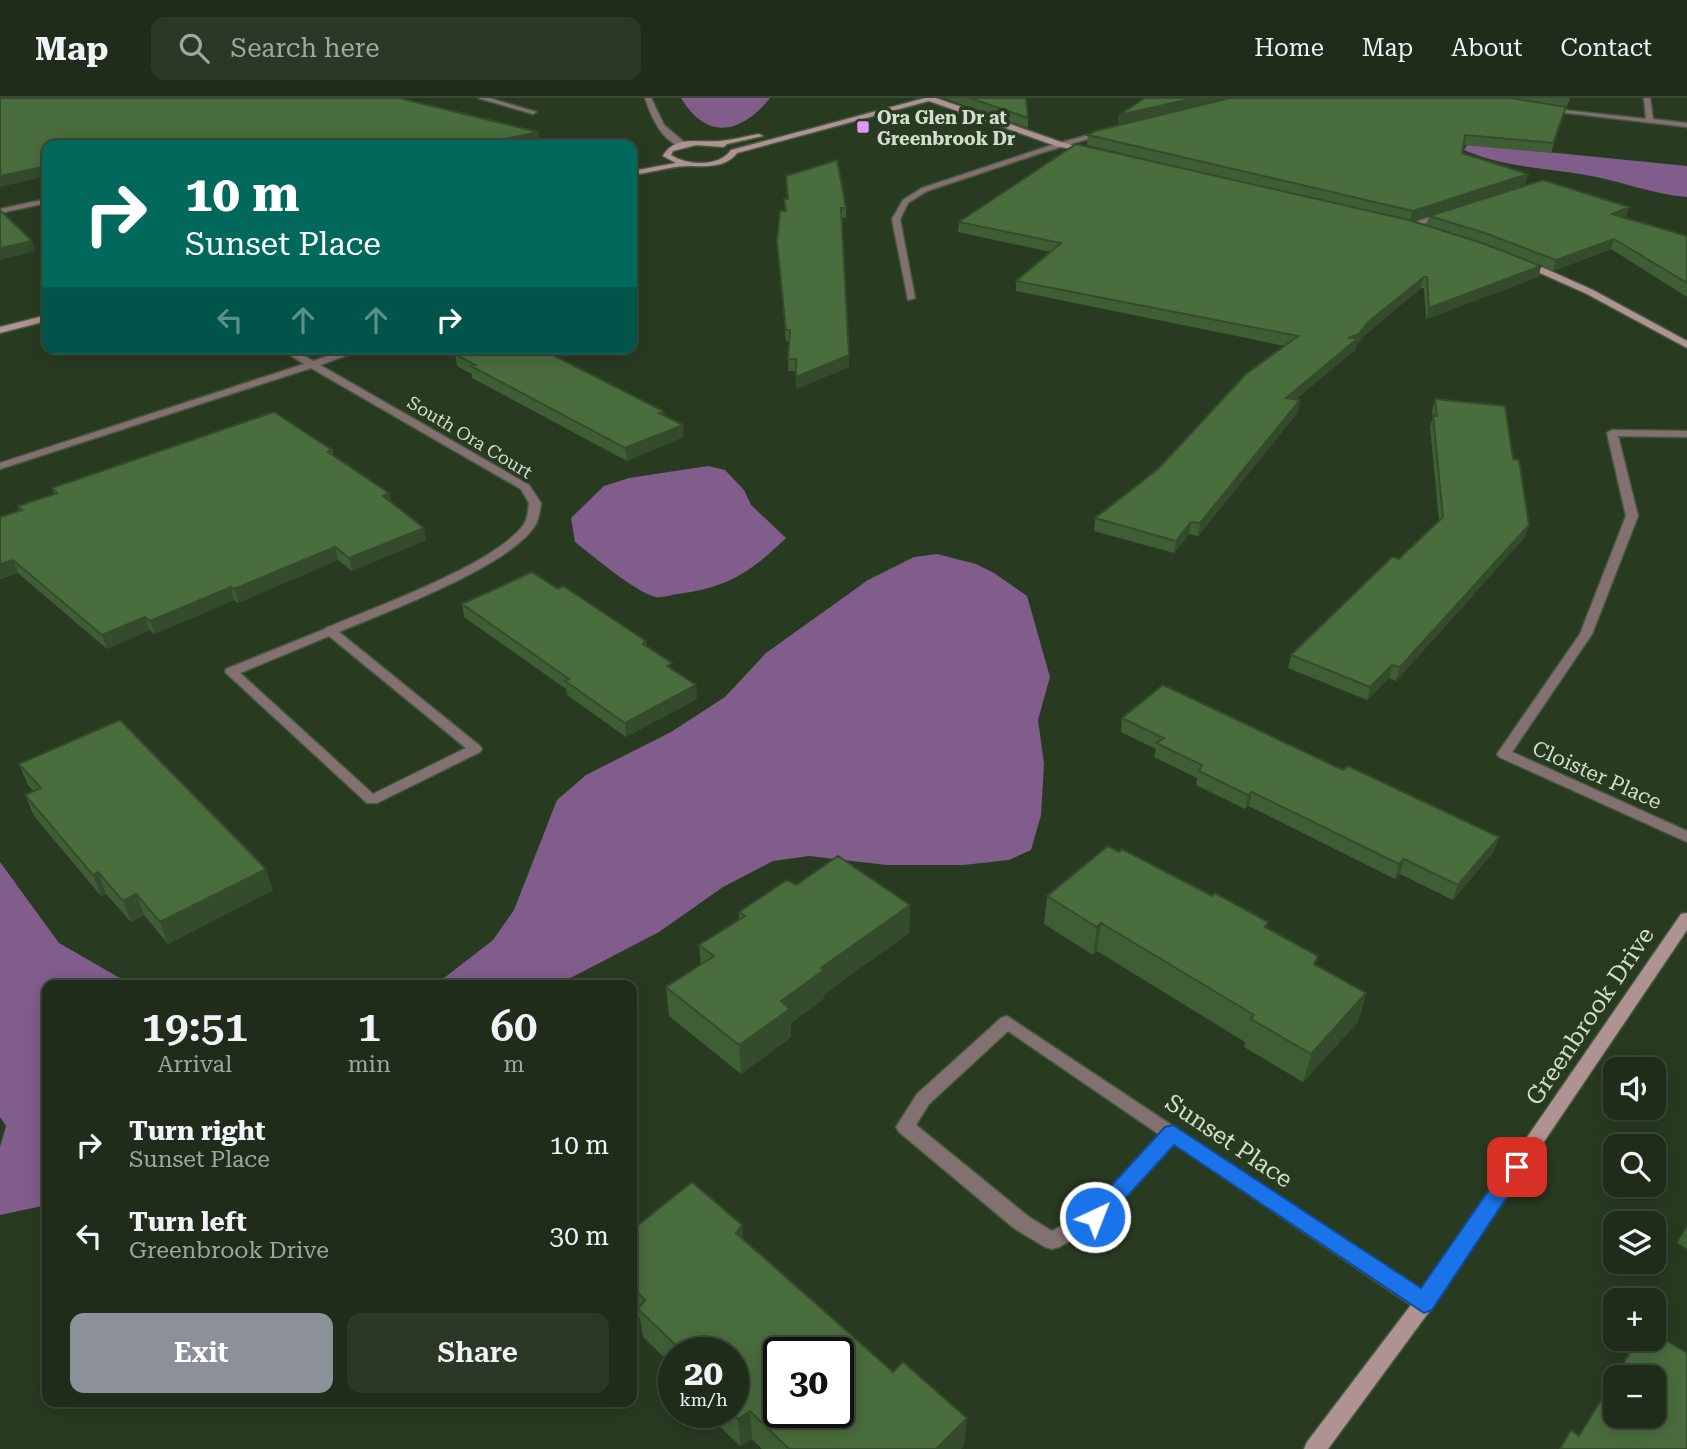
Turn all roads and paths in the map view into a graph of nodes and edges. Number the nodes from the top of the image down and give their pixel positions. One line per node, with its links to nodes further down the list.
1 (481, 98): 6 (street)
2 (648, 98): 13 (street)
3 (930, 98): 8 (street); 12 (street)
4 (1647, 98): 7 (street)
5 (1537, 109): 7 (street)
6 (533, 112)
7 (1650, 122): 9 (street)
8 (830, 124): 11 (street); 14 (street)
9 (1687, 125)
10 (1121, 128): 12 (street)
11 (717, 144): 13 (street); 14 (street)
12 (1059, 144): 15 (street); 27 (street)
13 (682, 145): 16 (street)
14 (734, 152): 17 (street)
15 (1098, 153)
16 (667, 156): 17 (street); 18 (street)
17 (689, 164): 19 (street)
18 (637, 166)
19 (637, 172)
20 (42, 202): 21 (street)
21 (0, 211)
22 (1450, 213): 24 (street)
23 (1396, 223): 24 (street)
24 (1409, 226): 25 (street)
25 (1432, 232)
26 (1513, 258): 30 (street)
27 (911, 298)
28 (42, 319): 29 (street)
29 (0, 330)
30 (1687, 345)
31 (295, 354): 33 (street, South Ora Court)
32 (342, 354): 33 (street)
33 (311, 363): 35 (street); 36 (street, South Ora Court)
34 (1687, 434): 37 (street, Cloister Place)
35 (0, 466)
36 (330, 631): 36 (street, South Ora Court)
37 (1687, 837)
38 (1687, 918): 40 (street, Greenbrook Drive)
39 (1173, 1133): 39 (street, Sunset Place); 40 (street, Sunset Place)
40 (1424, 1303): 41 (street, Greenbrook Drive)
41 (1315, 1449)

